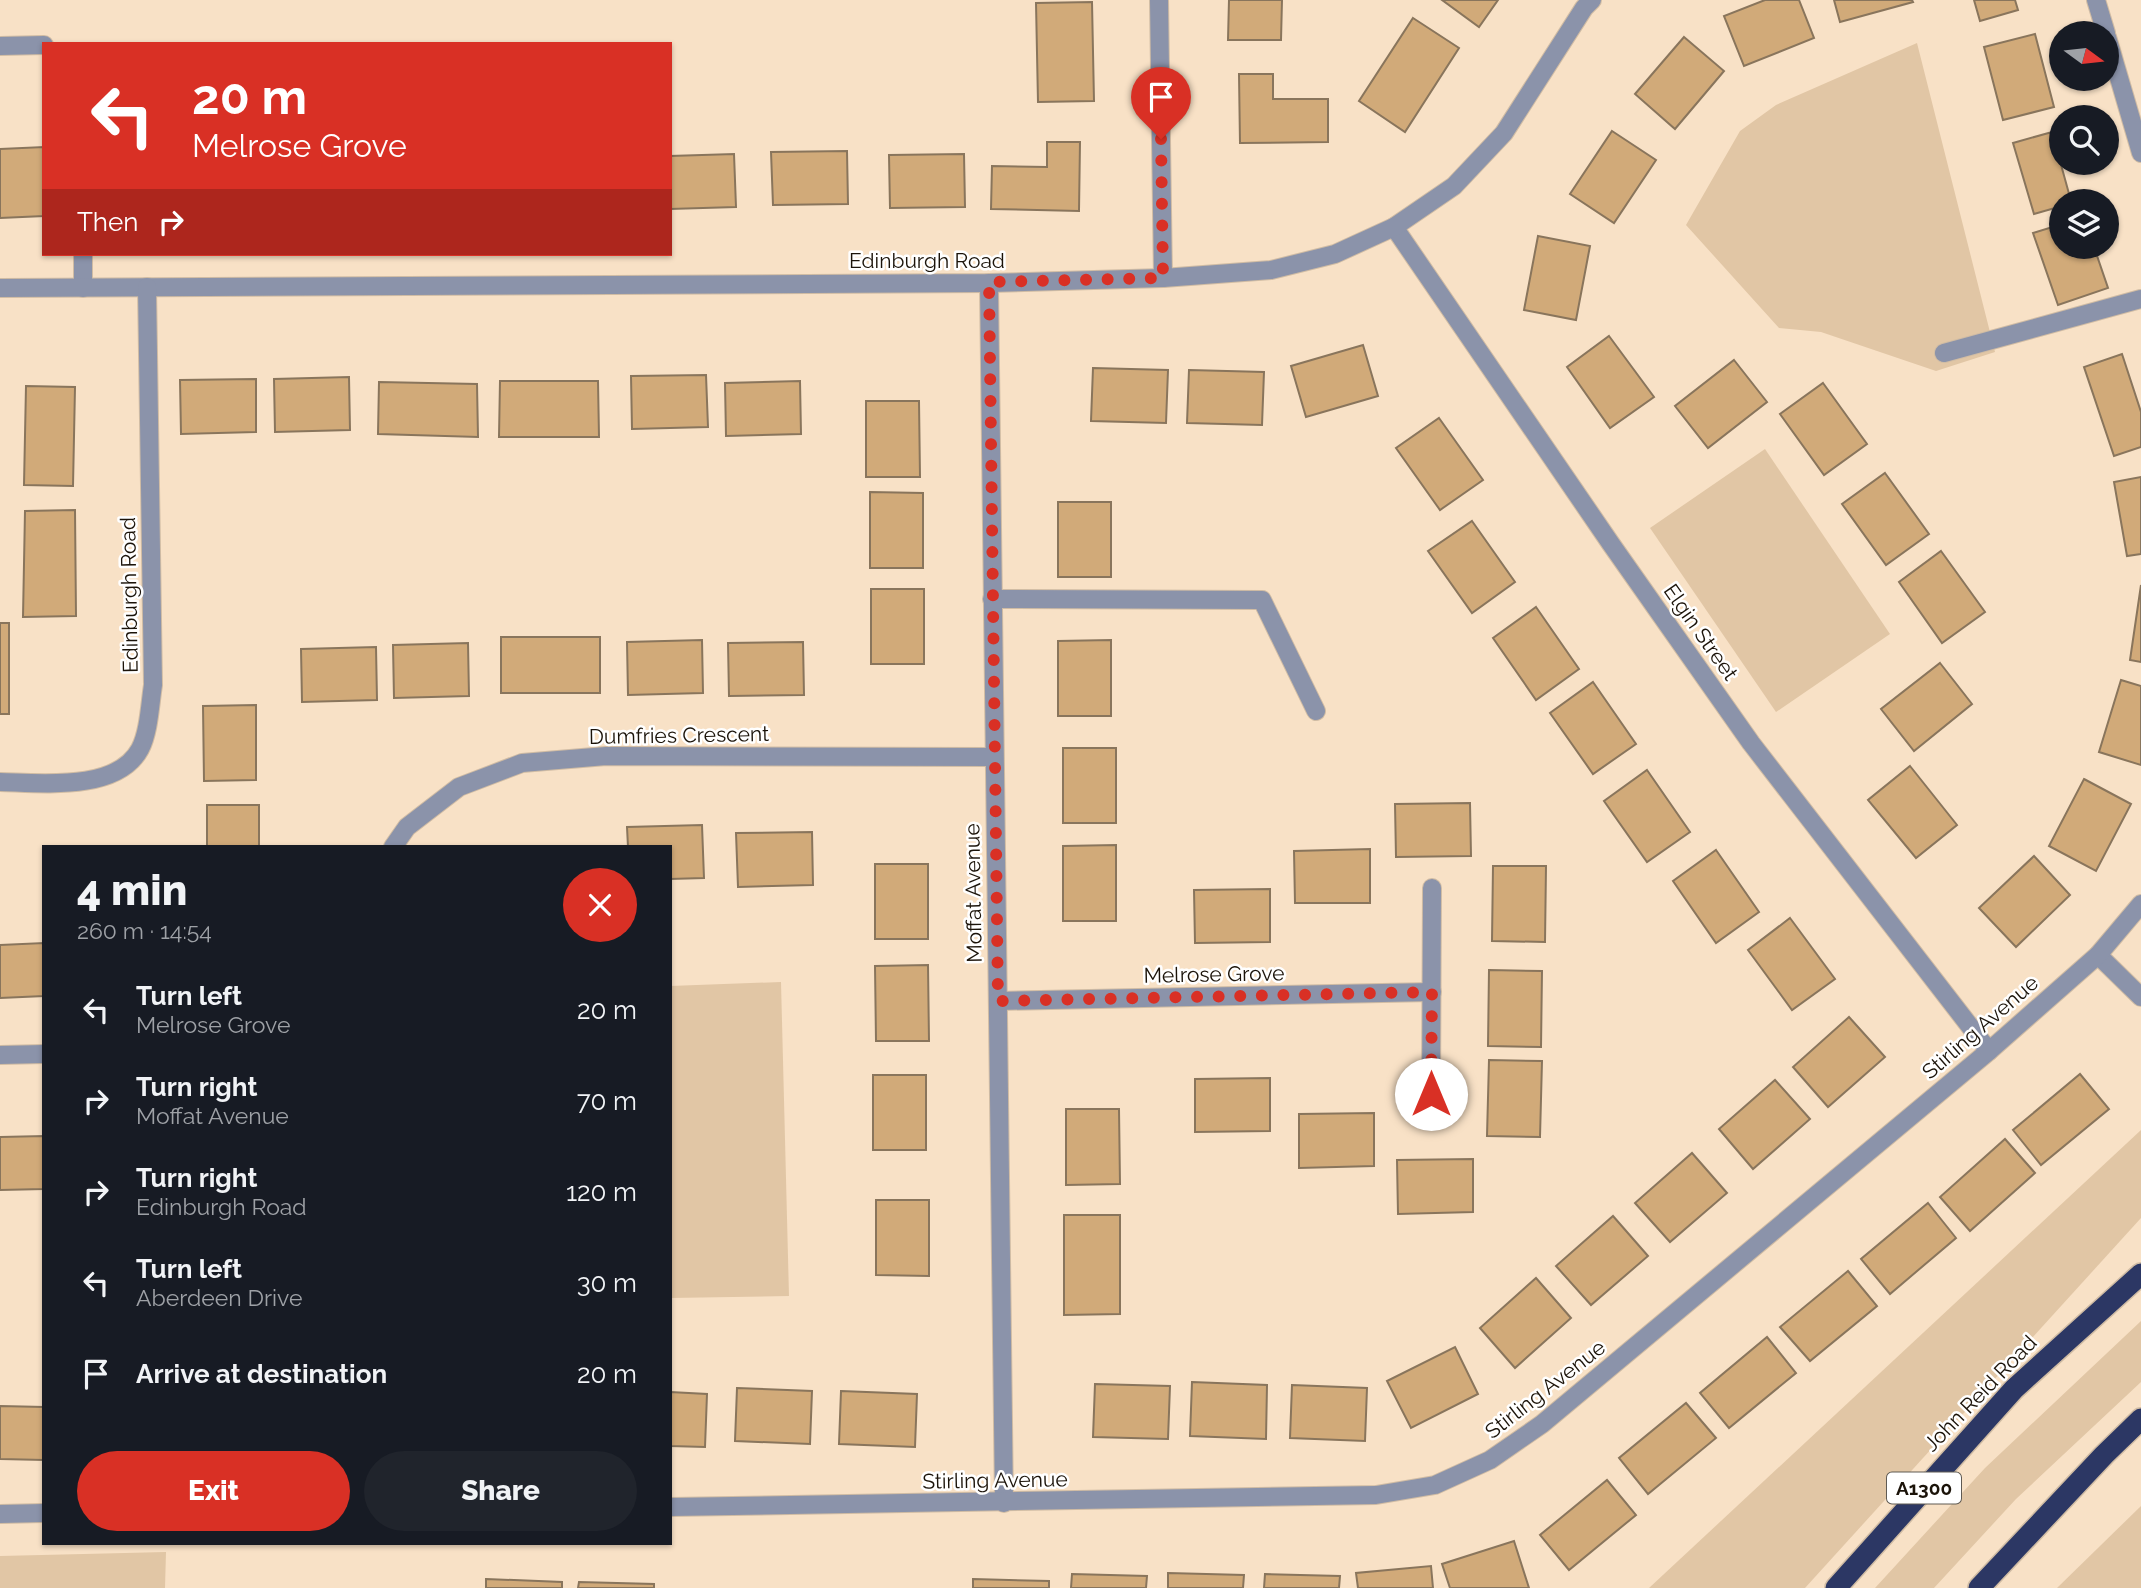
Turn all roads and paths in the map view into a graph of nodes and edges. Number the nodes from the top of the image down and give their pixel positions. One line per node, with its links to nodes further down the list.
1 (1159, 0): 11 (street)
2 (1592, 0): 9 (street, Edinburgh Road)
3 (2096, 0): 4 (street)
4 (2102, 21)
5 (42, 45): 6 (street)
6 (0, 46)
7 (2119, 79): 8 (street)
8 (2141, 153)
9 (1394, 226): 11 (street, Edinburgh Road); 29 (street, Elgin Street)
10 (82, 256): 15 (street)
11 (1163, 278): 12 (street, Edinburgh Road)
12 (989, 282): 13 (street, Edinburgh Road); 18 (street, Moffat Avenue)
13 (147, 287): 15 (street, Edinburgh Road); 21 (street, Edinburgh Road)
14 (0, 288): 15 (street, Edinburgh Road)
15 (83, 288)
16 (2141, 299): 17 (street)
17 (1944, 353)
18 (992, 599): 19 (street); 20 (street, Moffat Avenue)
19 (1316, 711)
20 (993, 757): 22 (street, Dumfries Crescent); 28 (street, Moffat Avenue)
21 (0, 782)
22 (394, 845)
23 (1432, 888): 26 (street)
24 (2141, 904): 25 (street, Stirling Avenue)
25 (2098, 955): 27 (street); 29 (street, Stirling Avenue)
26 (1432, 992): 28 (street, Melrose Grove); 32 (street)
27 (2141, 997)
28 (998, 1001): 35 (street, Moffat Avenue)
29 (1989, 1051): 35 (street, Stirling Avenue)
30 (42, 1054): 31 (street)
31 (0, 1055)
32 (1431, 1094)
33 (2141, 1274): 39 (highway, John Reid Road / A1300)
34 (2141, 1419): 40 (highway)
35 (1004, 1503): 36 (street, Stirling Avenue)
36 (672, 1507)
37 (42, 1513): 38 (street)
38 (0, 1514)
39 (1836, 1588)
40 (1979, 1588)

